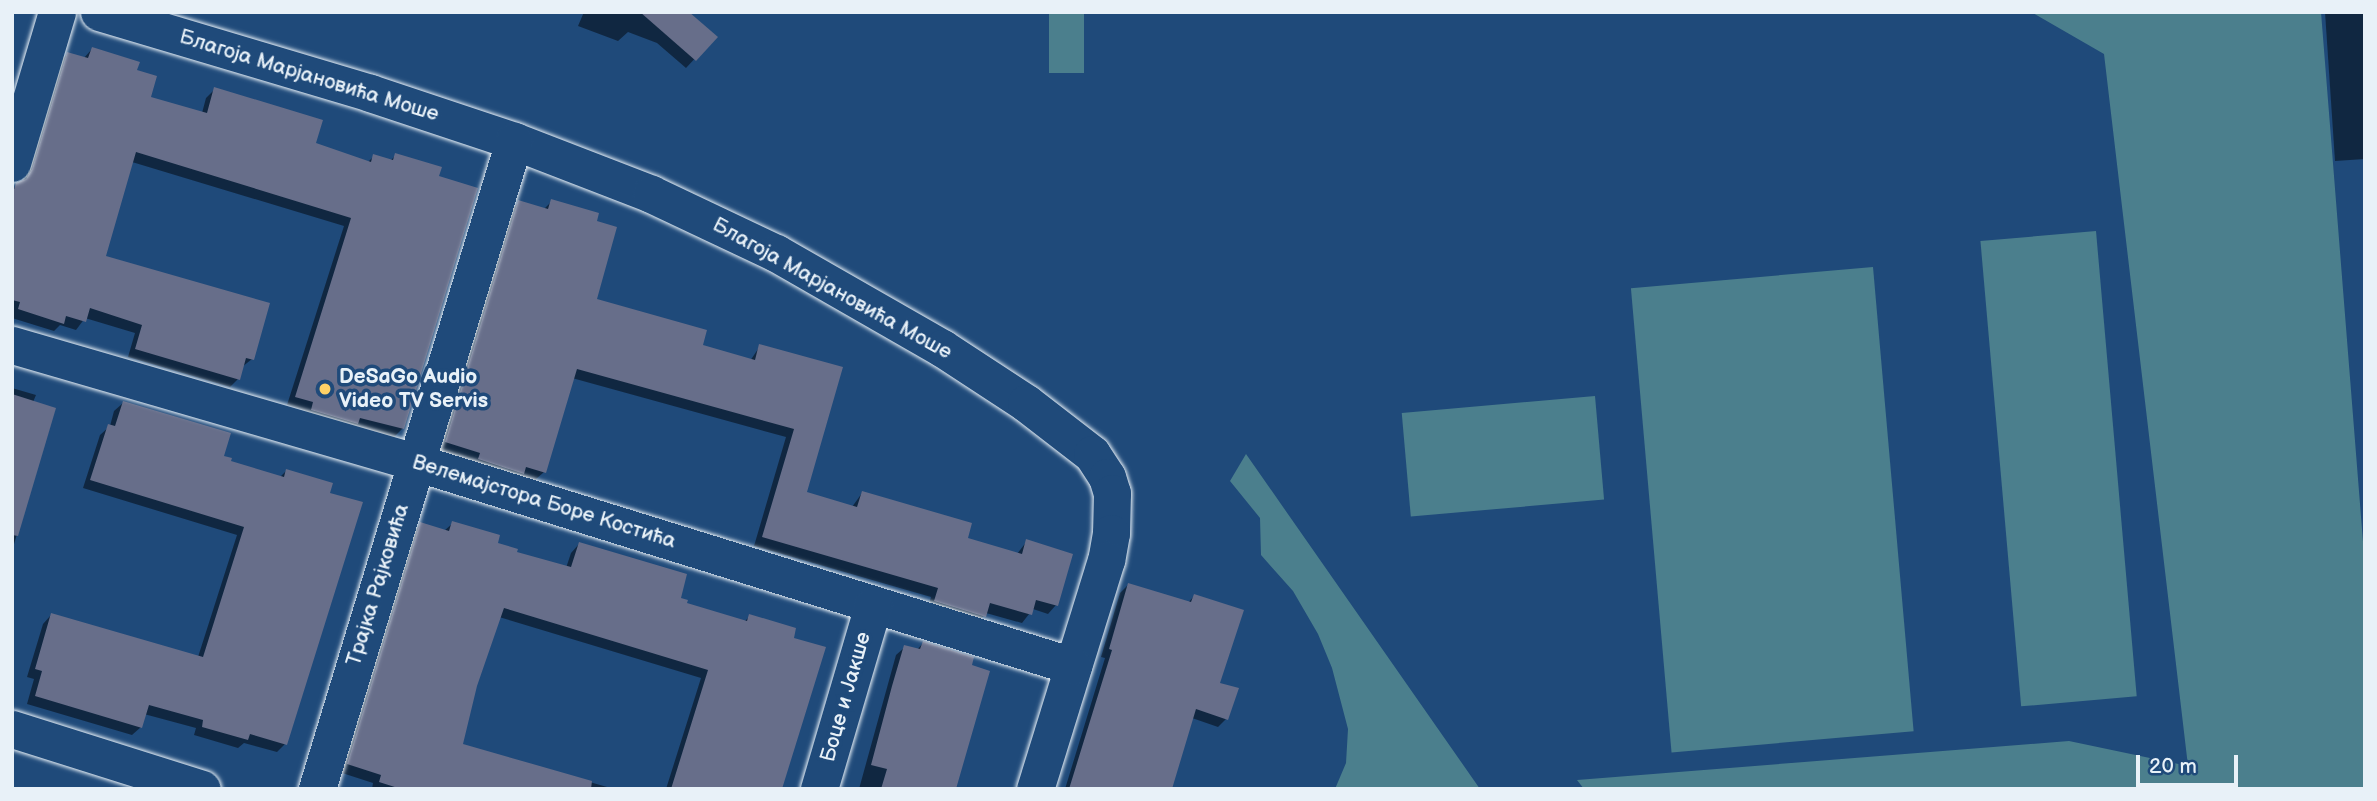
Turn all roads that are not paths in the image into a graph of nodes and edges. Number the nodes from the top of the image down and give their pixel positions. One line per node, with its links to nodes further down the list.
1 (57, 12): 4 (street)
2 (99, 12): 3 (street, Благоја Марјановића Моше)
3 (514, 141): 6 (street, Трајка Рајковића); 8 (street, Благоја Марјановића Моше)
4 (12, 163)
5 (12, 345): 6 (street, Велемајстора Боре Костића)
6 (415, 462): 7 (street, Велемајстора Боре Костића); 11 (street, Трајка Рајковића)
7 (873, 605): 8 (street, Велемајстора Боре Костића); 12 (street, Боце и Јакше)
8 (1073, 666): 13 (street, Благоја Марјановића Моше)
9 (12, 729): 10 (street)
10 (202, 789)
11 (317, 789)
12 (819, 789)
13 (1035, 789)

